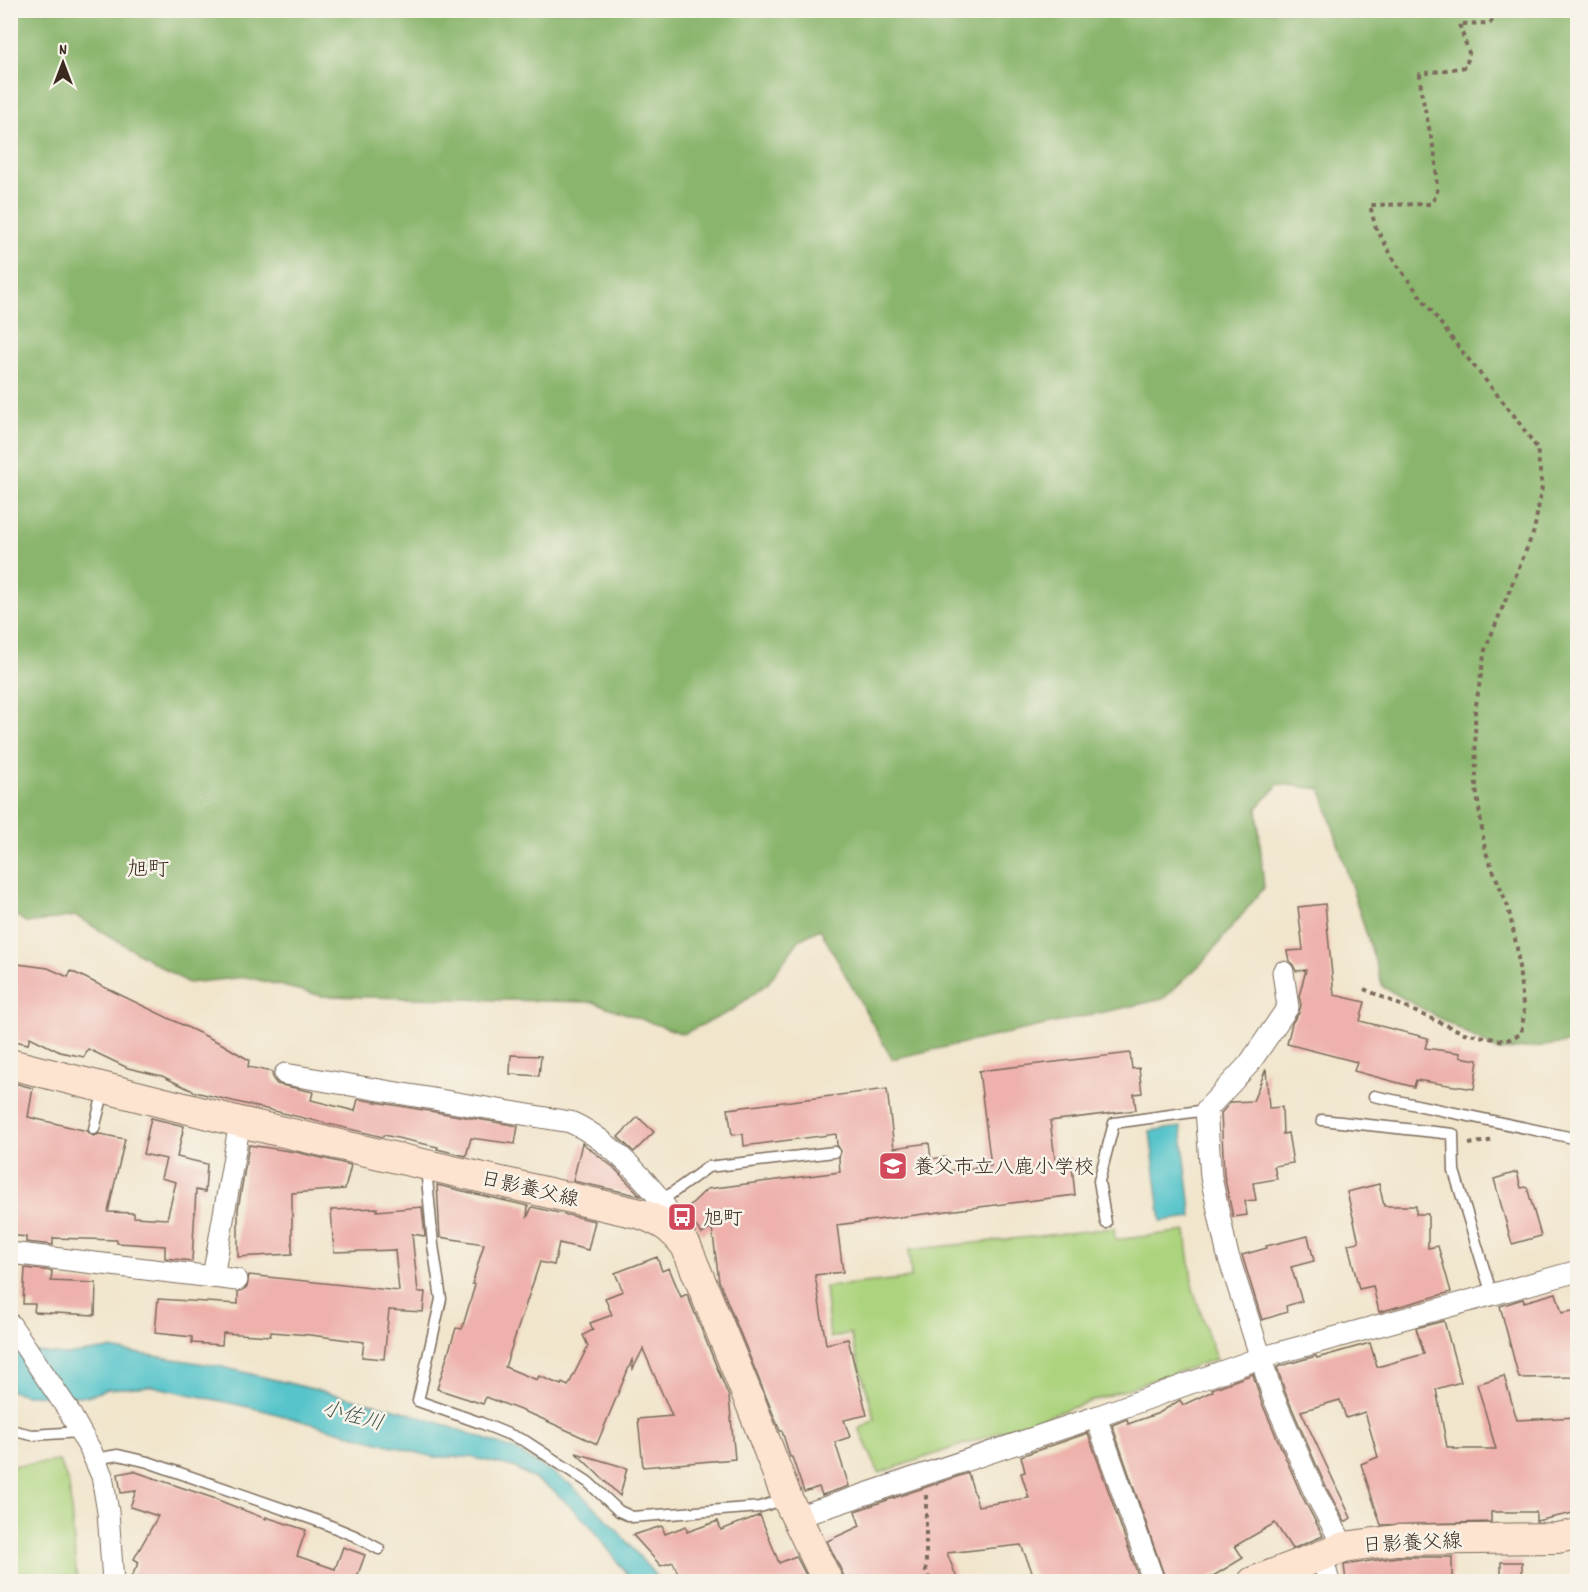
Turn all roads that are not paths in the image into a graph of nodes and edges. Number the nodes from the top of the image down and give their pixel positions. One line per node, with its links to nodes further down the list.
1 (1282, 972): 6 (street)
2 (10, 1064): 4 (main road, 日影養父線)
3 (285, 1074): 13 (street)
4 (104, 1087): 8 (main road, 日影養父線); 9 (lane)
5 (1374, 1096): 10 (lane)
6 (1206, 1110): 14 (lane); 22 (street)
7 (1322, 1120): 20 (lane)
8 (240, 1122): 12 (main road, 日影養父線); 18 (street)
9 (94, 1129)
10 (1578, 1139)
11 (834, 1152): 13 (lane)
12 (426, 1164): 15 (main road, 日影養父線); 27 (lane)
13 (661, 1201): 15 (street)
14 (1106, 1223)
15 (674, 1231): 27 (main road, 日影養父線)
16 (10, 1253): 18 (street)
17 (1578, 1272): 20 (street)
18 (213, 1277): 19 (street)
19 (237, 1280)
20 (1492, 1295): 22 (street)
21 (11, 1324): 25 (street)
22 (1260, 1358): 23 (street); 30 (street)
23 (1096, 1417): 27 (street); 33 (street)
24 (10, 1430): 25 (lane)
25 (80, 1432): 26 (street)
26 (95, 1459): 29 (lane); 31 (street)
27 (792, 1508): 32 (main road, 日影養父線)
28 (1578, 1534): 30 (main road, 日影養父線)
29 (379, 1549)
30 (1332, 1561): 34 (main road, 日影養父線)
31 (113, 1581)
32 (828, 1581)
33 (1154, 1581)
34 (1253, 1581)

